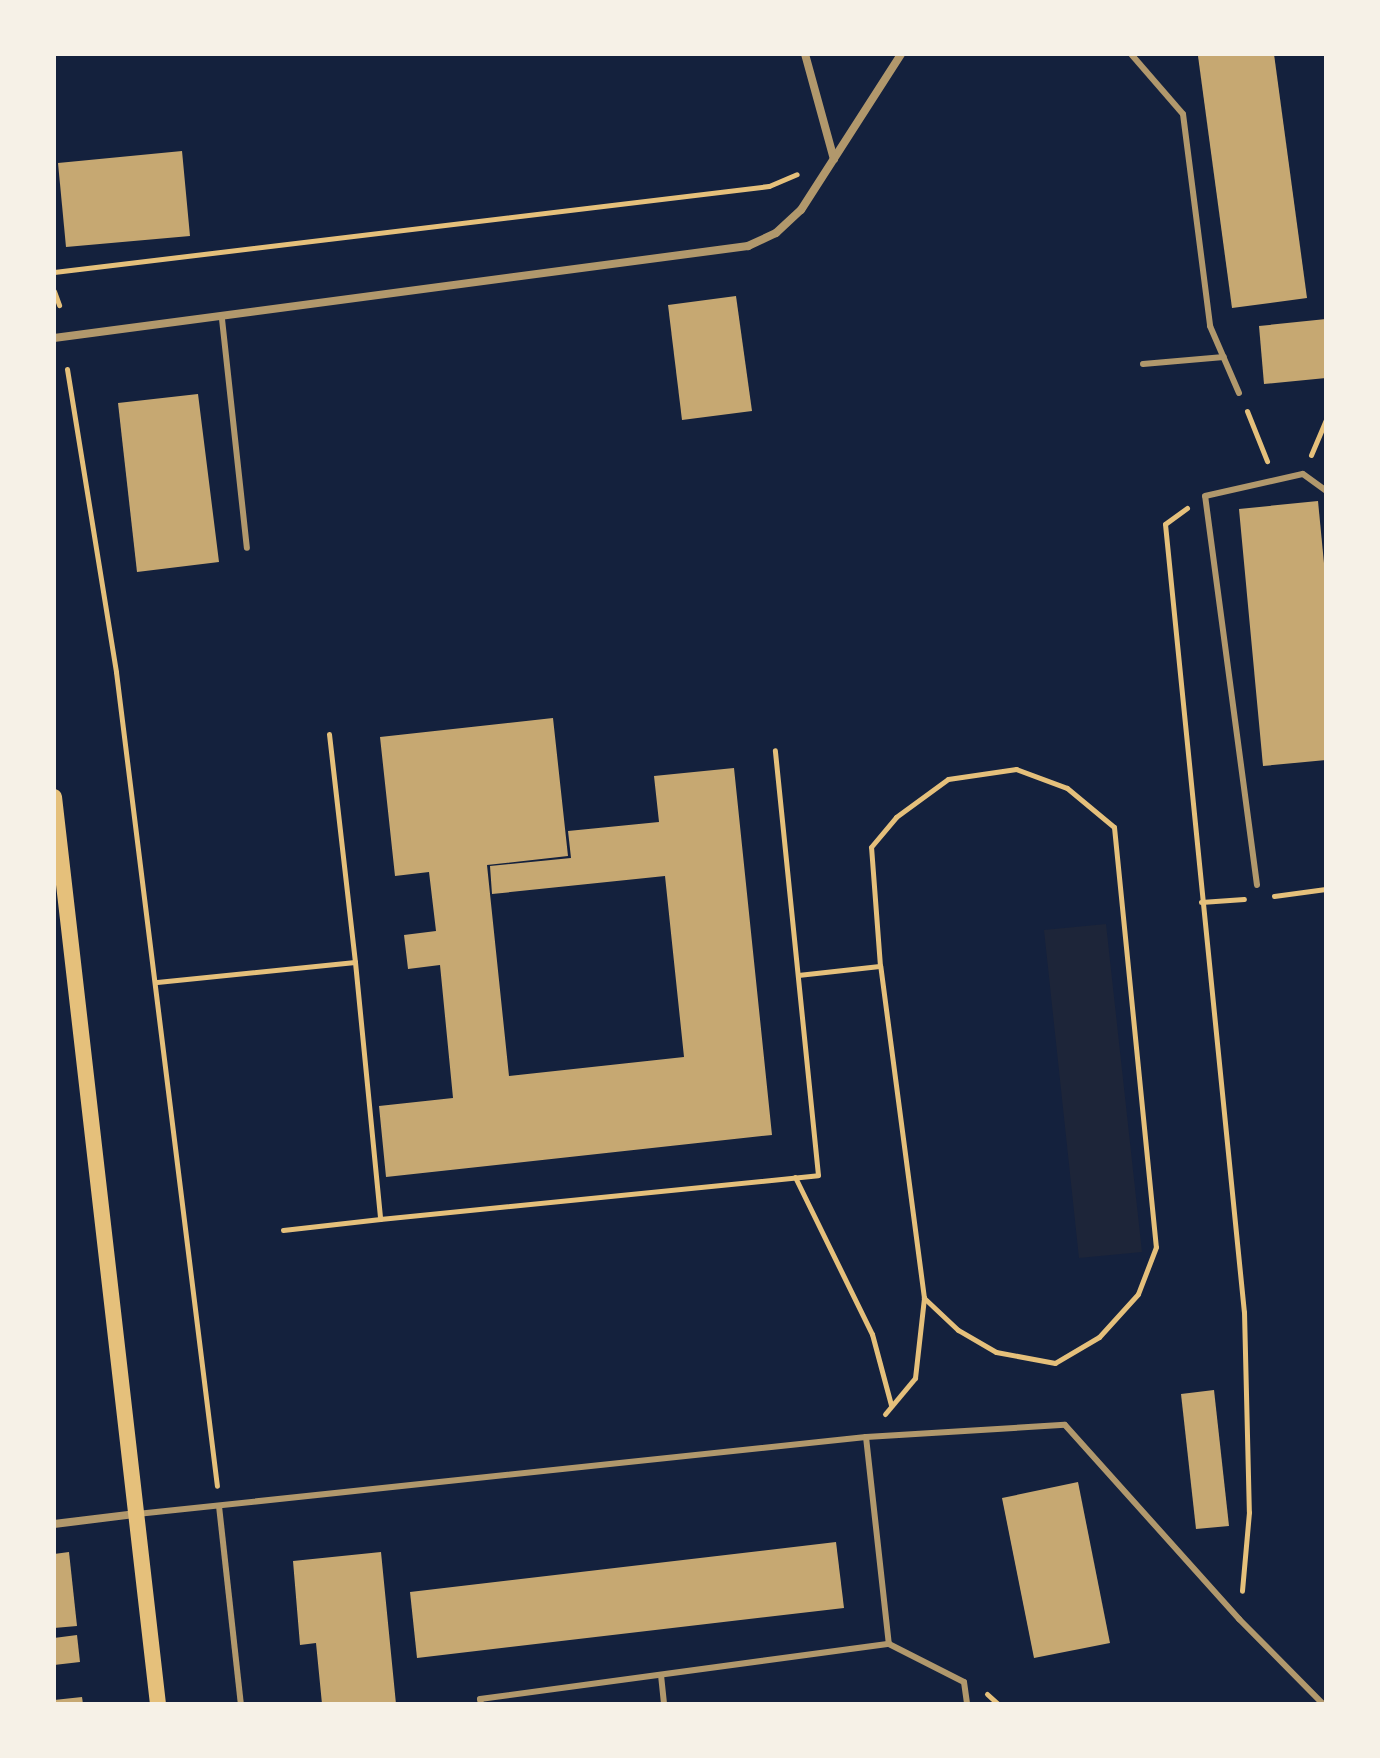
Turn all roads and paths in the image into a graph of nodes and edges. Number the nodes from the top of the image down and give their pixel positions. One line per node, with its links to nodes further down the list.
1 (805, 54): 4 (street)
2 (901, 54): 4 (street)
3 (1131, 54): 10 (lane)
4 (834, 159): 5 (path); 8 (street)
5 (54, 272)
6 (54, 291): 7 (path)
7 (59, 305)
8 (222, 319): 9 (street); 19 (lane)
9 (54, 338)
10 (1224, 357): 11 (lane); 13 (lane)
11 (1143, 364)
12 (67, 369): 27 (path)
13 (1239, 393): 16 (path)
14 (1326, 419): 15 (path)
15 (1303, 474): 16 (lane); 17 (lane)
16 (1274, 477): 18 (lane)
17 (1326, 491)
18 (1205, 496): 23 (lane); 37 (path)
19 (247, 548)
20 (329, 734): 24 (path)
21 (775, 750): 26 (path)
22 (54, 797): 35 (main road)
23 (1257, 885)
24 (355, 962): 27 (path); 29 (path)
25 (880, 966): 26 (path); 31 (path); 31 (path)
26 (798, 975): 28 (path)
27 (157, 982): 34 (path)
28 (795, 1177): 29 (path); 32 (path)
29 (380, 1219): 30 (path)
30 (283, 1230)
31 (924, 1298): 32 (path)
32 (892, 1406): 33 (path)
33 (866, 1437): 34 (lane); 37 (lane); 38 (lane)
34 (219, 1506): 35 (lane); 41 (lane)
35 (137, 1514): 36 (street); 40 (main road)
36 (54, 1524)
37 (1239, 1619): 45 (lane)
38 (889, 1644): 39 (lane); 44 (lane)
39 (661, 1675): 42 (lane); 43 (lane)
40 (158, 1704)
41 (241, 1704)
42 (481, 1704)
43 (664, 1704)
44 (967, 1704)
45 (1323, 1704)

